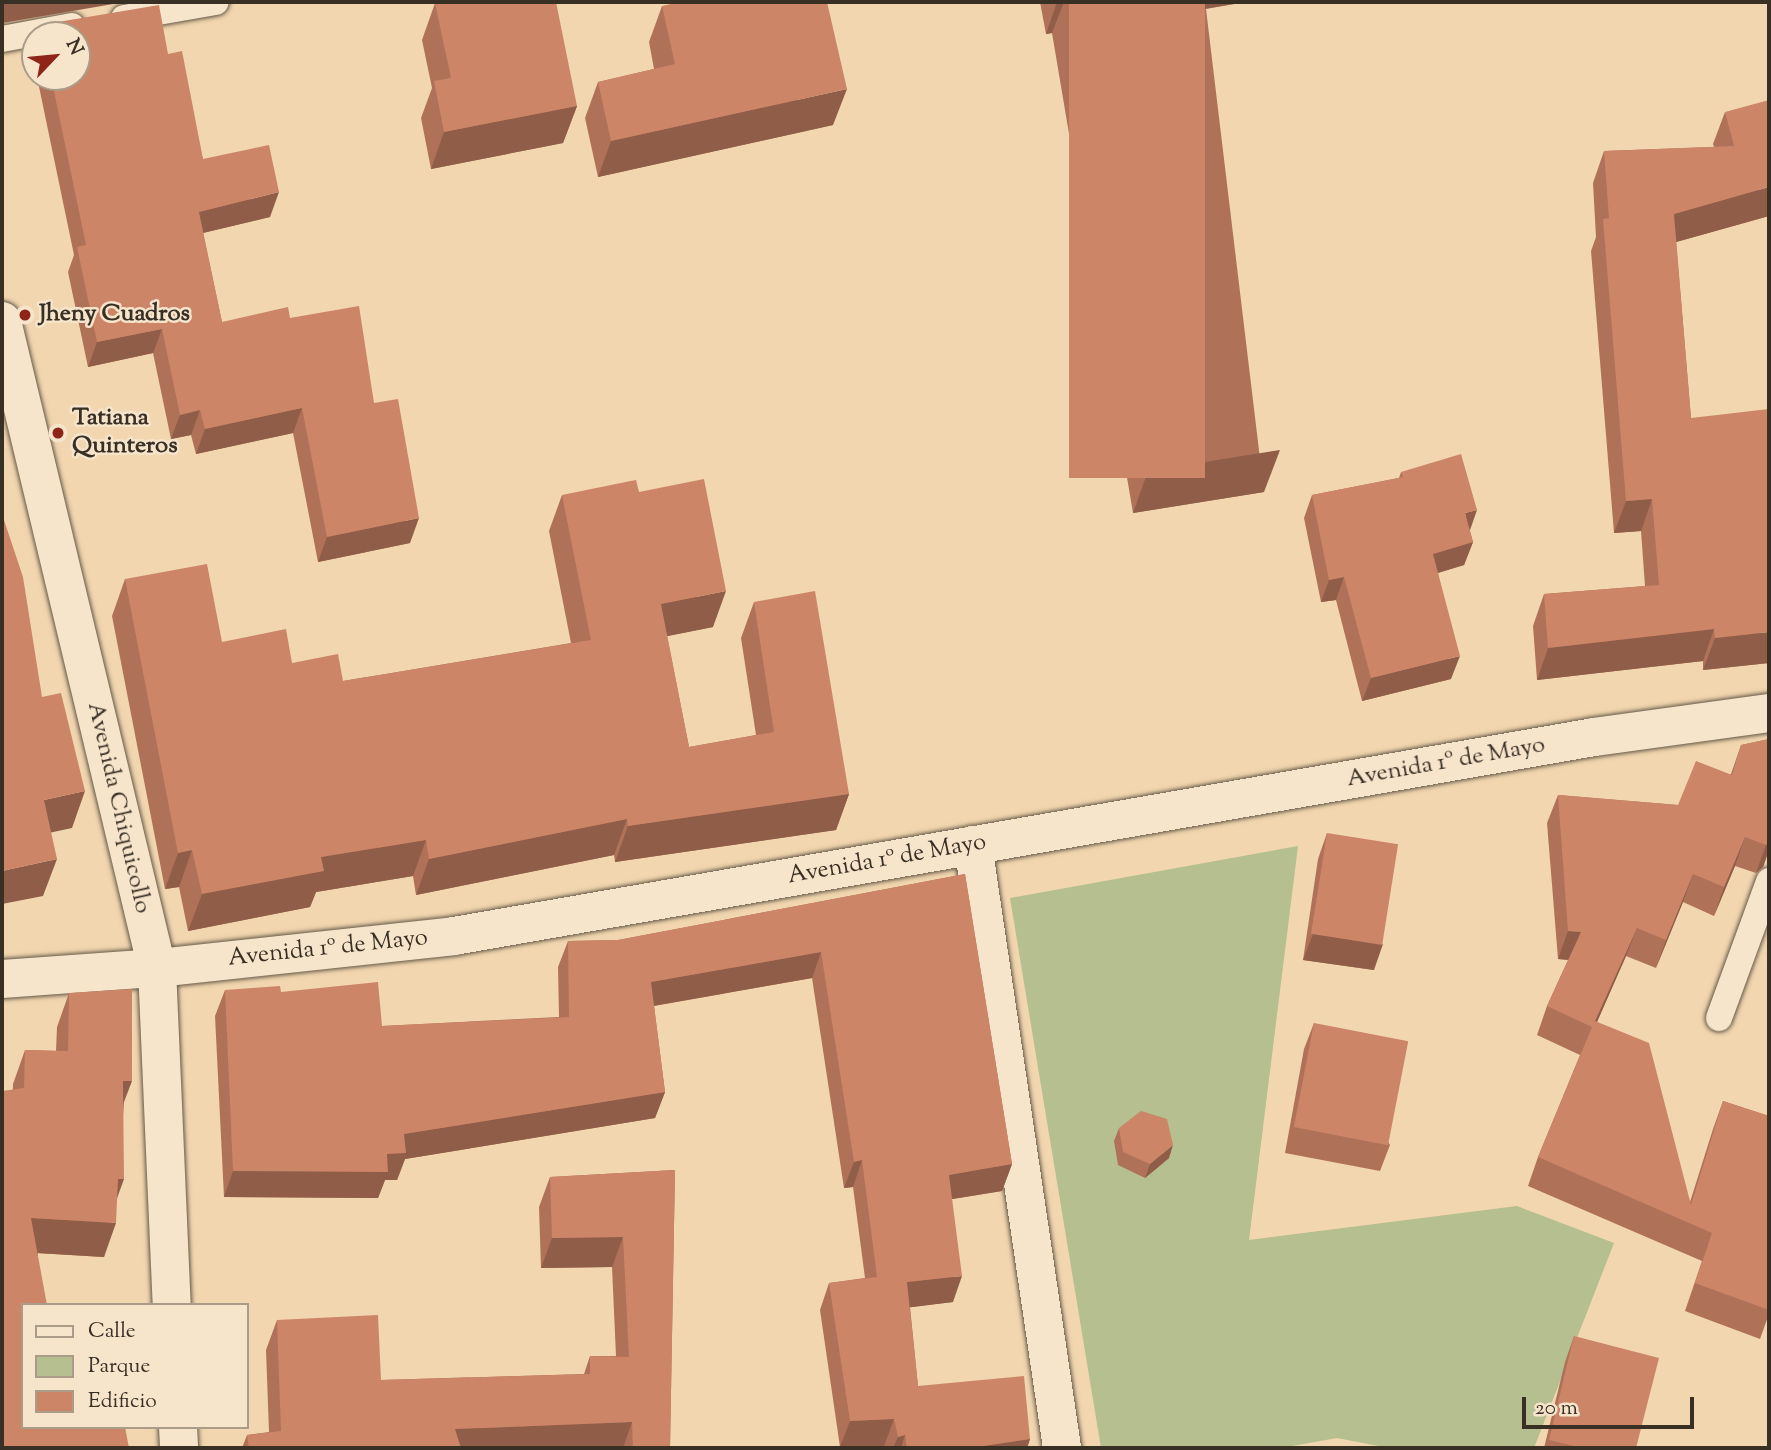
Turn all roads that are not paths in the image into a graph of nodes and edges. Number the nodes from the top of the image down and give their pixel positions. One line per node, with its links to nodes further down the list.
1 (216, 2): 2 (lane)
2 (2, 38)
3 (2, 321): 7 (main road, Avenida Chiquicollo)
4 (1769, 713): 5 (main road, Avenida 1º de Mayo)
5 (973, 845): 7 (main road, Avenida 1º de Mayo); 13 (main road)
6 (1769, 881): 9 (lane)
7 (157, 968): 8 (main road, Avenida 1º de Mayo); 10 (main road, Avenida Chiquicollo)
8 (2, 979)
9 (1719, 1018)
10 (172, 1303)
11 (178, 1429): 12 (main road)
12 (179, 1448)
13 (1062, 1448)

